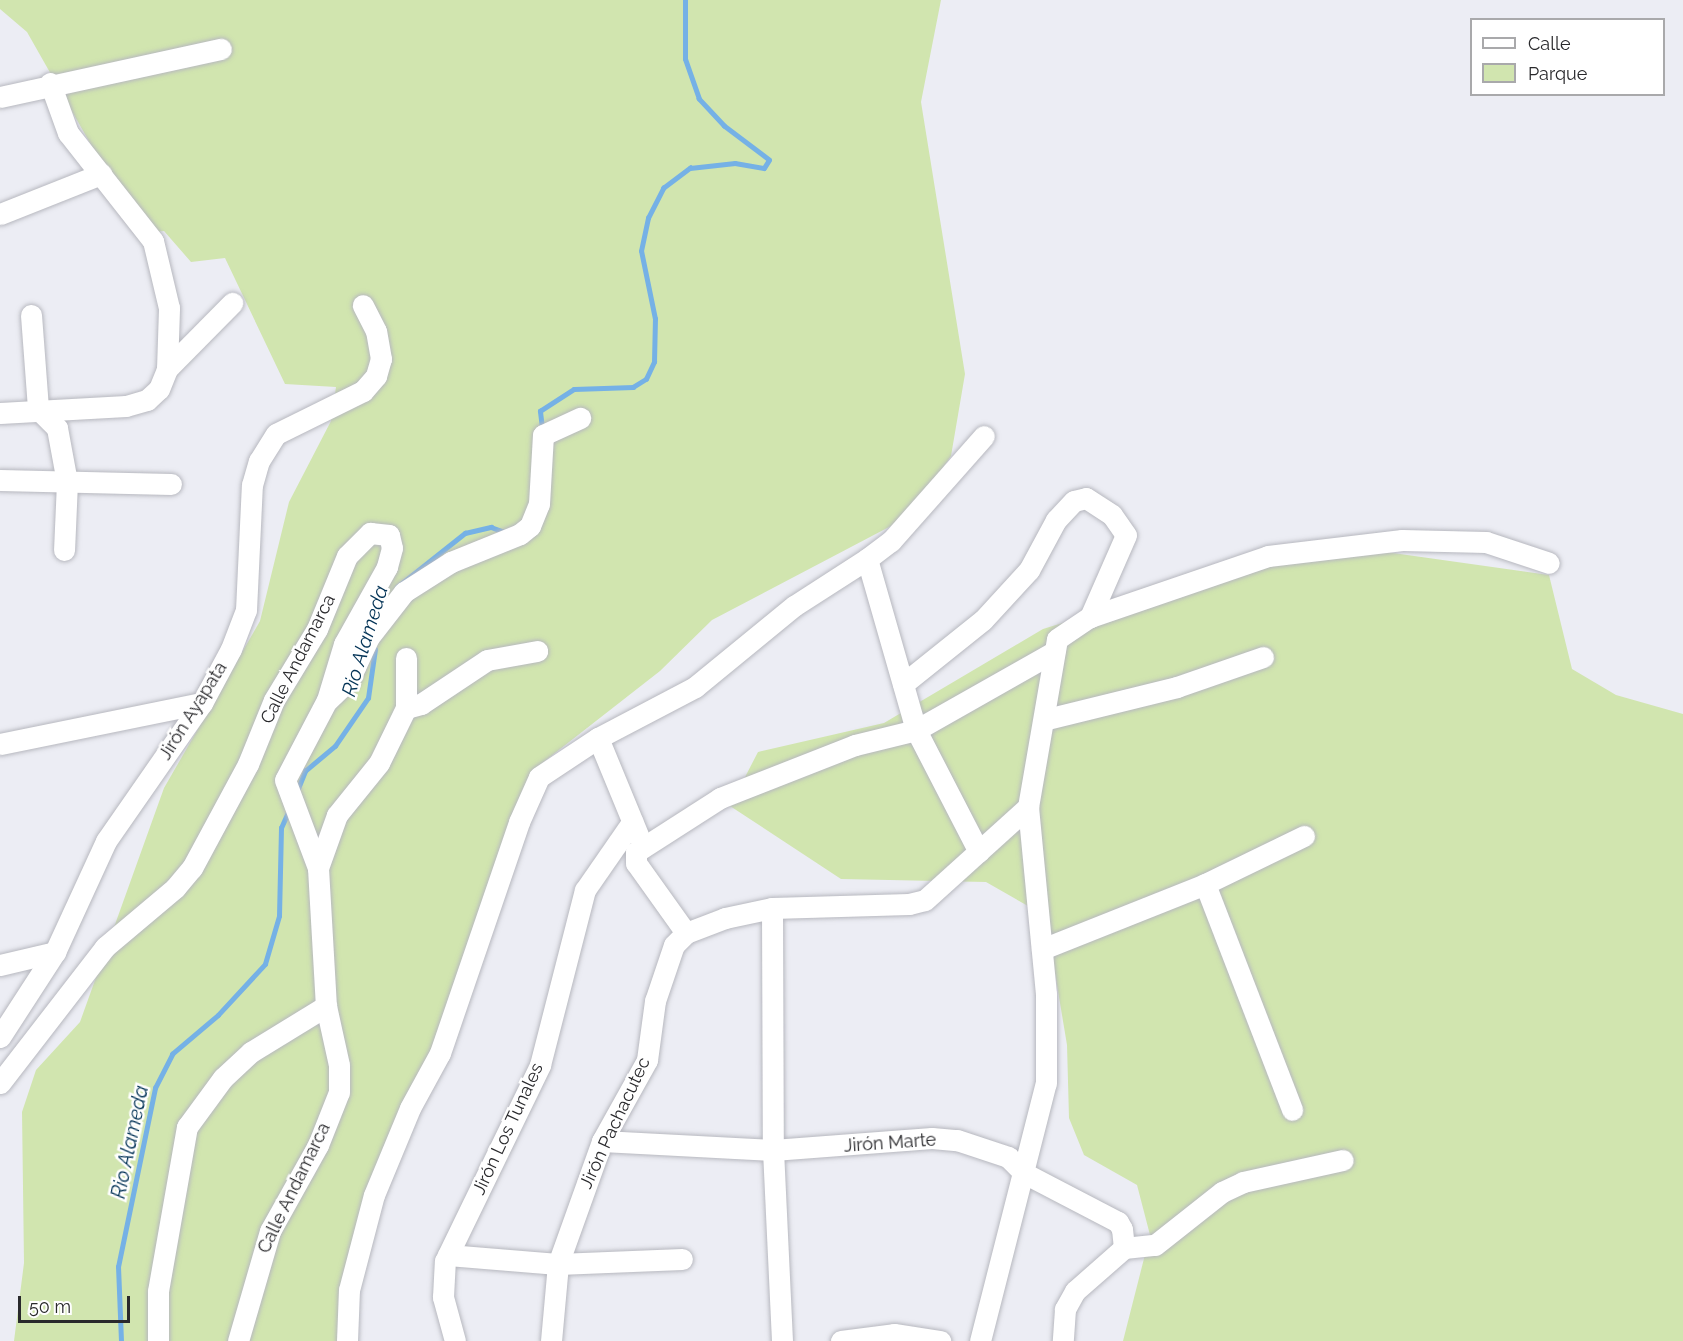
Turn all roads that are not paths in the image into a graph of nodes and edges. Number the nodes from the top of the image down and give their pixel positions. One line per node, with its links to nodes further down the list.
1 (221, 49): 2 (street)
2 (50, 83): 3 (street); 4 (street)
3 (0, 97)
4 (101, 174): 5 (street); 9 (street)
5 (0, 214)
6 (232, 303): 9 (street)
7 (363, 305): 27 (street, Jirón Ayapata)
8 (31, 315): 10 (street)
9 (167, 369): 10 (street)
10 (38, 408): 11 (street); 15 (street)
11 (0, 413)
12 (580, 418): 26 (street)
13 (984, 436): 18 (street)
14 (0, 480): 15 (street)
15 (67, 482): 16 (street); 17 (street)
16 (171, 484)
17 (64, 550)
18 (867, 559): 25 (street); 31 (street)
19 (1549, 563): 20 (street)
20 (1089, 617): 22 (street); 25 (street)
21 (537, 651): 28 (street)
22 (1054, 652): 29 (street); 30 (street)
23 (1263, 657): 29 (street)
24 (406, 658): 28 (street)
25 (903, 684): 30 (street)
26 (327, 700): 38 (street, Calle Andamarca); 47 (street, Calle Andamarca)
27 (202, 703): 32 (street); 43 (street, Jirón Ayapata)
28 (406, 708): 38 (street)
29 (1047, 719): 33 (street)
30 (916, 730): 36 (street); 37 (street)
31 (598, 738): 34 (street); 59 (street)
32 (0, 744)
33 (1028, 807): 37 (street); 42 (street)
34 (632, 822): 36 (street); 54 (street, Jirón Los Tunales)
35 (1304, 837): 39 (street)
36 (643, 846): 41 (street)
37 (979, 852): 40 (street)
38 (318, 868): 45 (street, Calle Andamarca)
39 (1205, 884): 42 (street); 48 (street)
40 (772, 908): 41 (street); 50 (street)
41 (686, 933): 49 (street, Jirón Pachacutec)
42 (1042, 949): 52 (street)
43 (55, 952): 44 (street); 46 (street, Jirón Ayapata)
44 (0, 965)
45 (326, 1005): 57 (street); 58 (street, Calle Andamarca)
46 (0, 1037)
47 (0, 1083)
48 (1292, 1110)
49 (602, 1141): 50 (street, Jirón Marte); 56 (street, Jirón Pachacutec)
50 (772, 1150): 52 (street, Jirón Marte); 62 (street)
51 (1343, 1160): 53 (street)
52 (1024, 1173): 53 (street, Jirón Marte); 65 (street)
53 (1124, 1248): 66 (street)
54 (448, 1255): 56 (street); 60 (street, Jirón Los Tunales)
55 (682, 1259): 56 (street)
56 (558, 1264): 61 (street, Jirón Pachacutec)
57 (158, 1341)
58 (238, 1341)
59 (347, 1341)
60 (455, 1341)
61 (551, 1341)
62 (782, 1341)
63 (841, 1341): 64 (street)
64 (940, 1341)
65 (980, 1341)
66 (1063, 1341)

